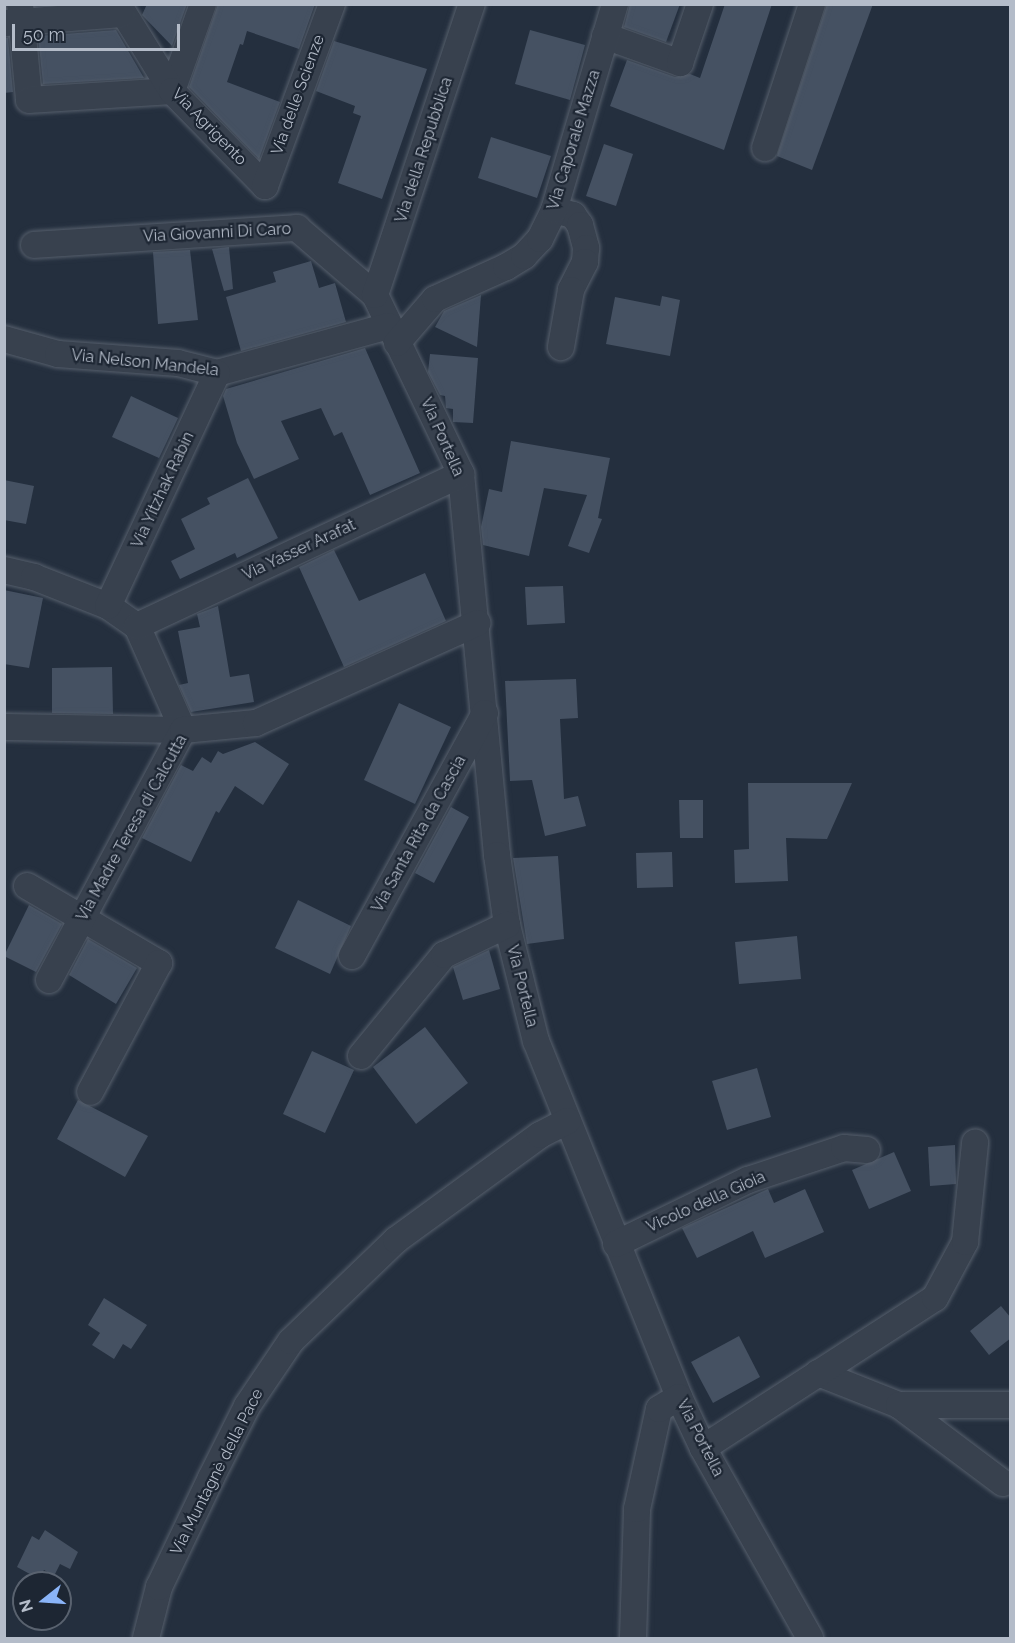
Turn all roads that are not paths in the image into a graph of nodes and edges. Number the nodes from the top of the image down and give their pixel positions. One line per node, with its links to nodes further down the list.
1 (203, 4): 10 (street)
2 (332, 4): 12 (street, Via delle Scienze)
3 (472, 4): 15 (street, Via della Repubblica)
4 (615, 4): 9 (street, Via Caporale Mazza)
5 (700, 4): 9 (street)
6 (812, 4): 11 (street)
7 (120, 9): 8 (street); 10 (street, Via Agrigento)
8 (15, 17): 10 (street)
9 (605, 36): 13 (street, Via Caporale Mazza)
10 (172, 91): 12 (street, Via Agrigento)
11 (765, 148)
12 (265, 186)
13 (554, 210): 16 (street, Via Caporale Mazza); 18 (street)
14 (34, 245): 15 (street, Via Giovanni Di Caro)
15 (375, 295): 16 (street, Via Portella)
16 (393, 335): 19 (street, Via Nelson Mandela); 20 (street, Via Portella)
17 (4, 339): 19 (street, Via Nelson Mandela)
18 (561, 347)
19 (217, 373): 22 (street, Via Yitzhak Rabin)
20 (461, 474): 23 (street, Via Portella); 24 (street, Via Yasser Arafat)
21 (4, 570): 22 (street)
22 (108, 606): 24 (street)
23 (477, 623): 25 (street, Via Portella); 27 (street, Via Madre Teresa di Calcutta)
24 (136, 626): 27 (street)
25 (485, 713): 30 (street, Via Portella); 31 (street, Via Santa Rita da Cascia)
26 (4, 727): 27 (street)
27 (183, 730): 29 (street, Via Madre Teresa di Calcutta)
28 (27, 886): 29 (street)
29 (83, 918): 32 (street, Via Madre Teresa di Calcutta); 34 (street)
30 (507, 925): 33 (street); 35 (street, Via Portella)
31 (352, 956)
32 (49, 980)
33 (361, 1056)
34 (90, 1092)
35 (568, 1121): 38 (street, Via Portella); 45 (street, Via Muntagnè della Pace)
36 (975, 1143): 39 (street)
37 (867, 1150): 38 (street, Vicolo della Gioia)
38 (616, 1244): 40 (street, Via Portella)
39 (818, 1373): 41 (street); 43 (street)
40 (679, 1397): 43 (street, Via Portella); 46 (street)
41 (899, 1405): 42 (street); 44 (street)
42 (1011, 1405)
43 (703, 1448): 47 (street, Via Portella)
44 (1004, 1483)
45 (146, 1638)
46 (633, 1638)
47 (810, 1638)

